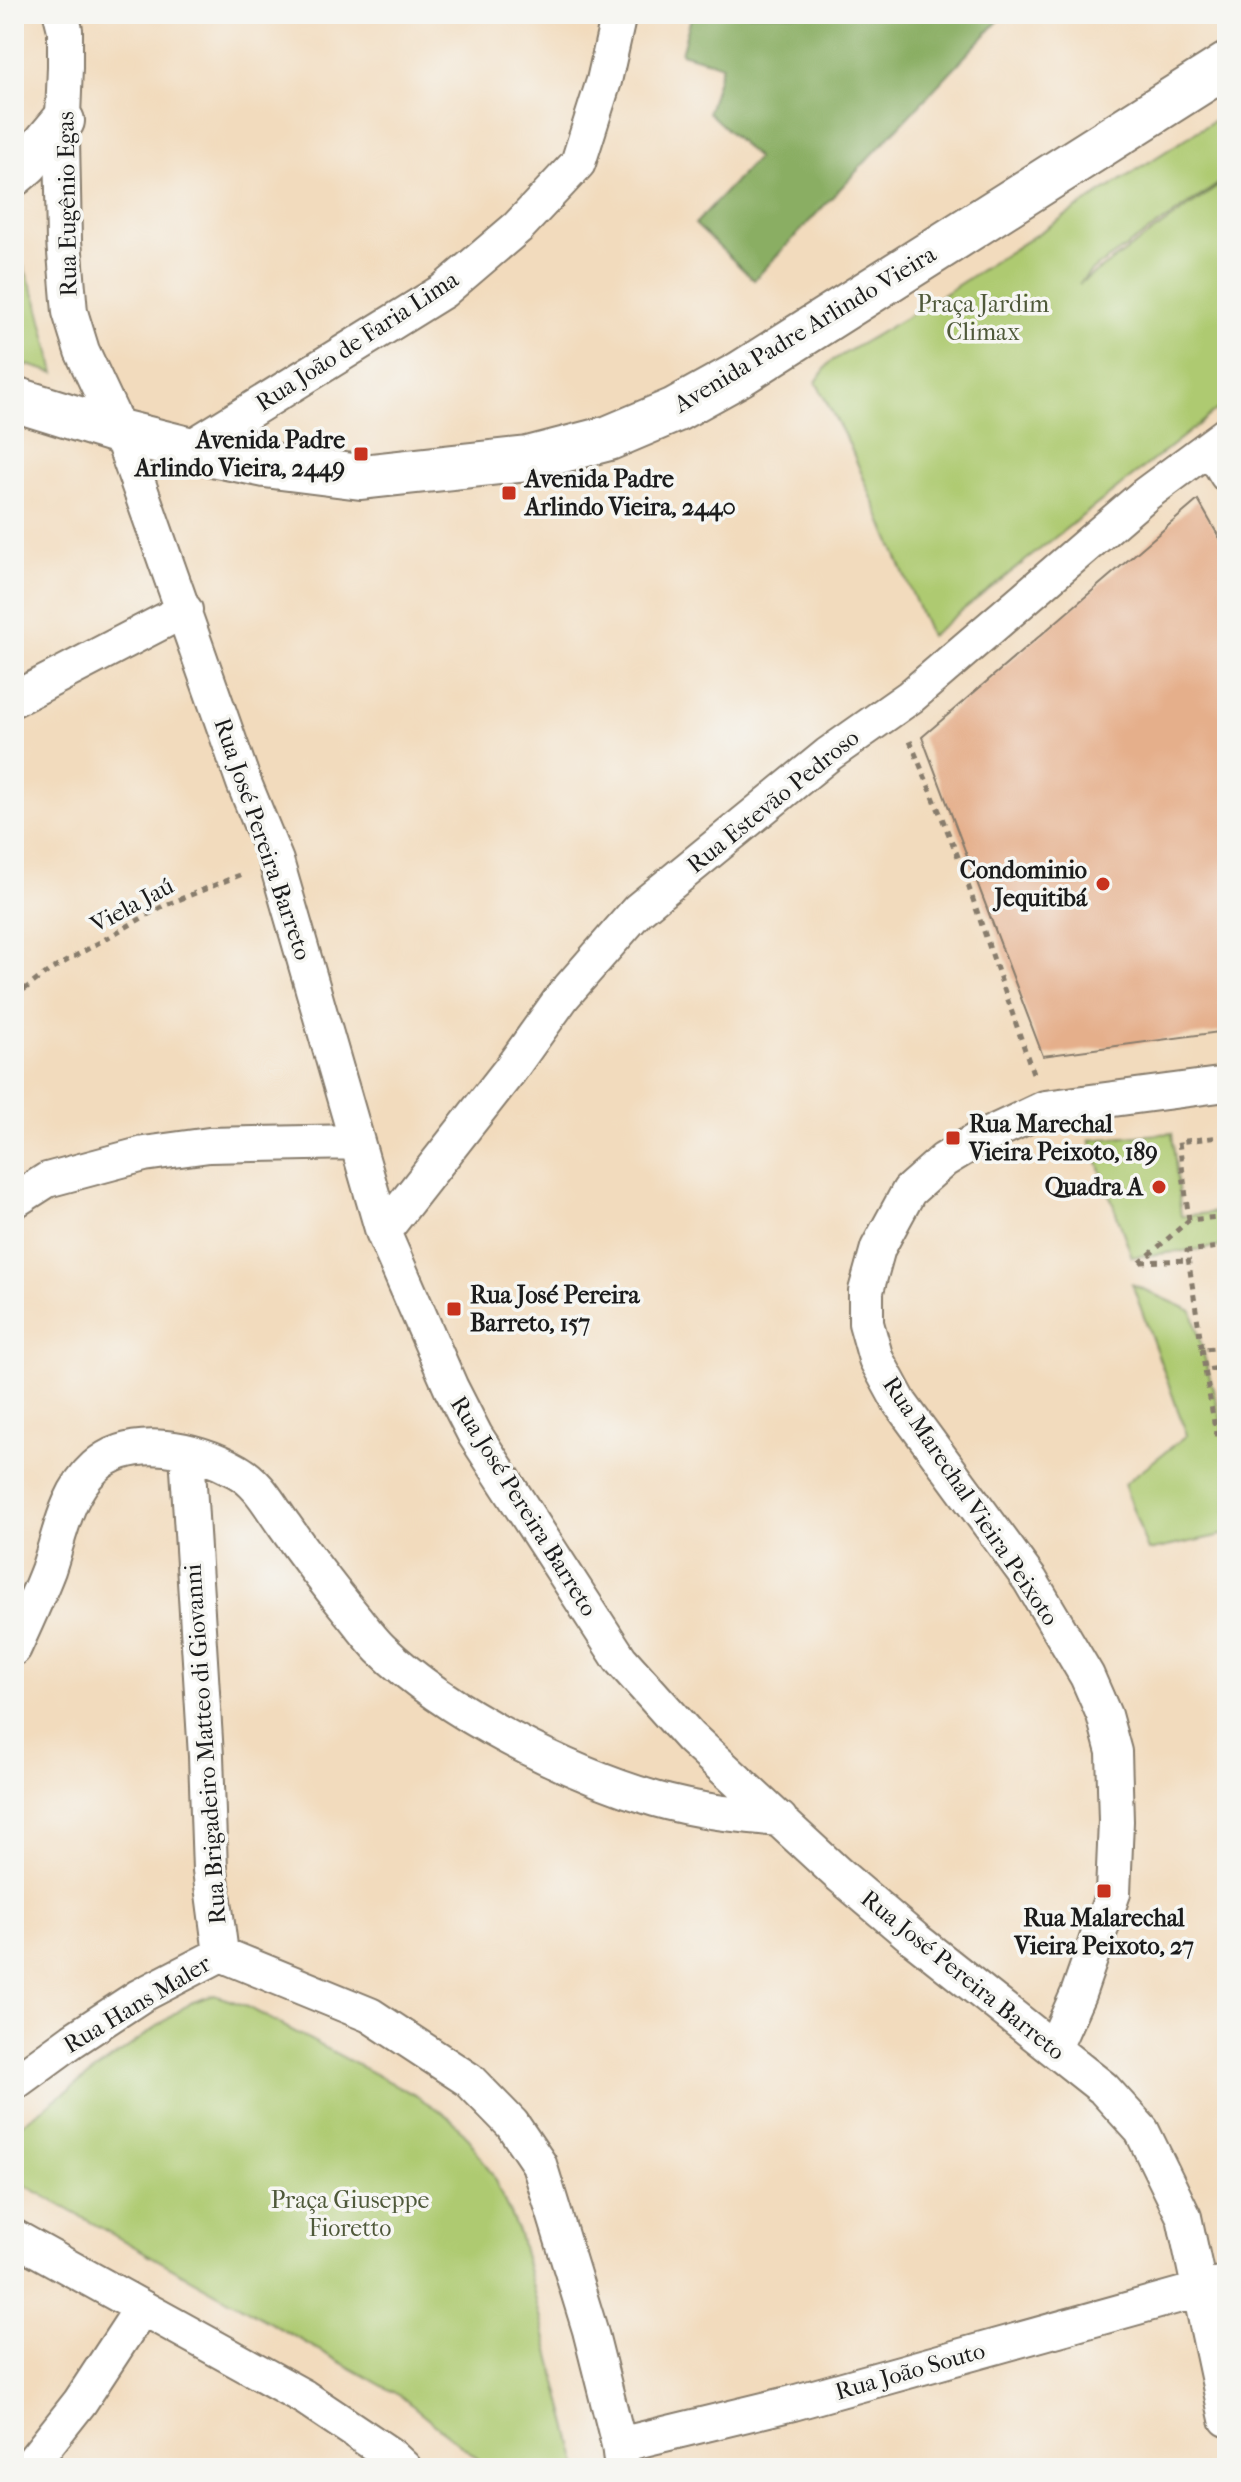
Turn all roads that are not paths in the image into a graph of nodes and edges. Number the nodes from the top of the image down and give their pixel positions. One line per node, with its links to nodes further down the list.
1 (61, 14): 4 (street, Rua Eugênio Egas)
2 (619, 14): 8 (street, Rua João de Faria Lima)
3 (1227, 65): 8 (main road, Avenida Padre Arlindo Vieira)
4 (63, 121): 5 (street); 7 (street, Rua Eugênio Egas)
5 (14, 175)
6 (14, 399): 7 (main road, Avenida Padre Arlindo Vieira)
7 (120, 432): 8 (main road, Avenida Padre Arlindo Vieira); 10 (street, Rua José Pereira Barreto)
8 (188, 449)
9 (1221, 452): 15 (street, Rua Estevão Pedroso)
10 (185, 610): 11 (street); 13 (street, Rua José Pereira Barreto)
11 (14, 699)
12 (1227, 1084): 20 (street, Rua Marechal Vieira Peixoto)
13 (357, 1142): 14 (street); 15 (street, Rua José Pereira Barreto)
14 (14, 1201)
15 (383, 1232): 18 (street, Rua José Pereira Barreto)
16 (187, 1453): 17 (street); 18 (street); 19 (street, Rua Brigadeiro Matteo di Giovanni)
17 (14, 1648)
18 (780, 1819): 20 (street, Rua José Pereira Barreto)
19 (221, 1954): 21 (street, Rua Hans Maler); 26 (street, Rua Brigadeiro Matteo di Giovanni)
20 (1054, 2048): 23 (street, Rua José Pereira Barreto)
21 (14, 2083)
22 (14, 2237): 24 (street)
23 (1212, 2286): 25 (street, Rua José Pereira Barreto); 26 (street, Rua João Souto)
24 (141, 2309): 27 (street); 28 (street)
25 (1227, 2419)
26 (620, 2456)
27 (28, 2468)
28 (404, 2468)

